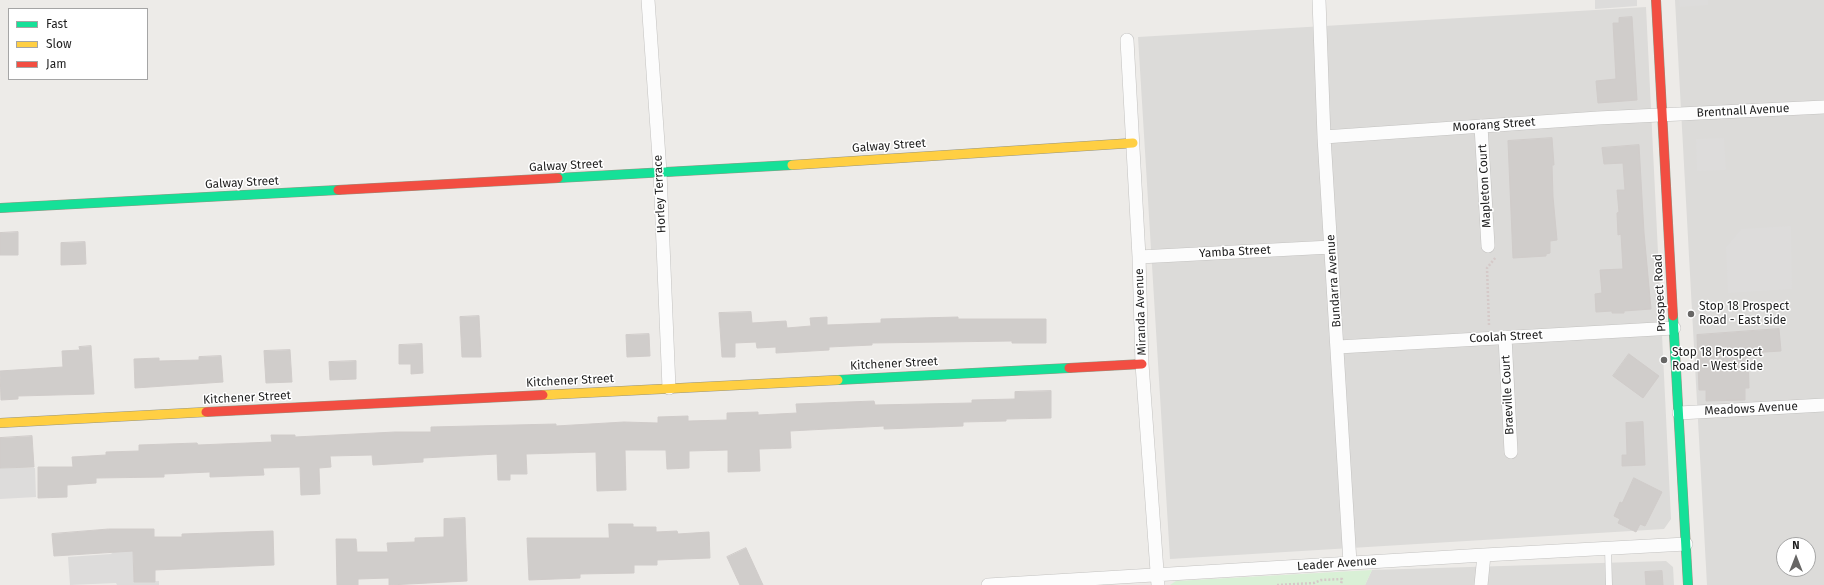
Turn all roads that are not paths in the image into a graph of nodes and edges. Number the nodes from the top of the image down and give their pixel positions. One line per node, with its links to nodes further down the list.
1 (648, 0): 10 (street, Horley Terrace)
2 (1319, 0): 8 (street, Bundarra Avenue)
3 (1656, 0): 6 (street, Prospect Road)
4 (1127, 40): 9 (street, Miranda Avenue)
5 (1824, 107): 6 (street, Brentnall Avenue)
6 (1663, 114): 7 (street, Moorang Street); 15 (street, Prospect Road)
7 (1481, 126): 8 (street, Moorang Street); 13 (street, Mapleton Court)
8 (1324, 137): 12 (street, Bundarra Avenue)
9 (1132, 143): 10 (street, Galway Street); 14 (street, Miranda Avenue)
10 (660, 172): 11 (street, Galway Street); 19 (street, Horley Terrace)
11 (0, 208)
12 (1331, 247): 14 (street, Yamba Street); 17 (street, Bundarra Avenue)
13 (1493, 249)
14 (1139, 257): 18 (street, Miranda Avenue)
15 (1674, 328): 16 (street, Coolah Street); 21 (street, Prospect Road)
16 (1505, 337): 17 (street, Coolah Street); 23 (street, Braeville Court)
17 (1338, 346): 27 (street, Bundarra Avenue)
18 (1142, 364): 19 (street, Kitchener Street); 28 (street, Miranda Avenue)
19 (669, 388): 22 (street, Kitchener Street)
20 (1824, 405): 21 (street, Meadows Avenue)
21 (1679, 413): 24 (street, Prospect Road)
22 (0, 423)
23 (1511, 452)
24 (1686, 544): 25 (street, Leader Avenue); 32 (street, Prospect Road)
25 (1608, 549): 26 (street, Leader Avenue); 31 (lane)
26 (1484, 555): 27 (street, Leader Avenue); 30 (street)
27 (1350, 563): 28 (street, Leader Avenue)
28 (1158, 580): 29 (street, Leader Avenue)
29 (988, 585)
30 (1481, 585)
31 (1610, 585)
32 (1688, 585)

